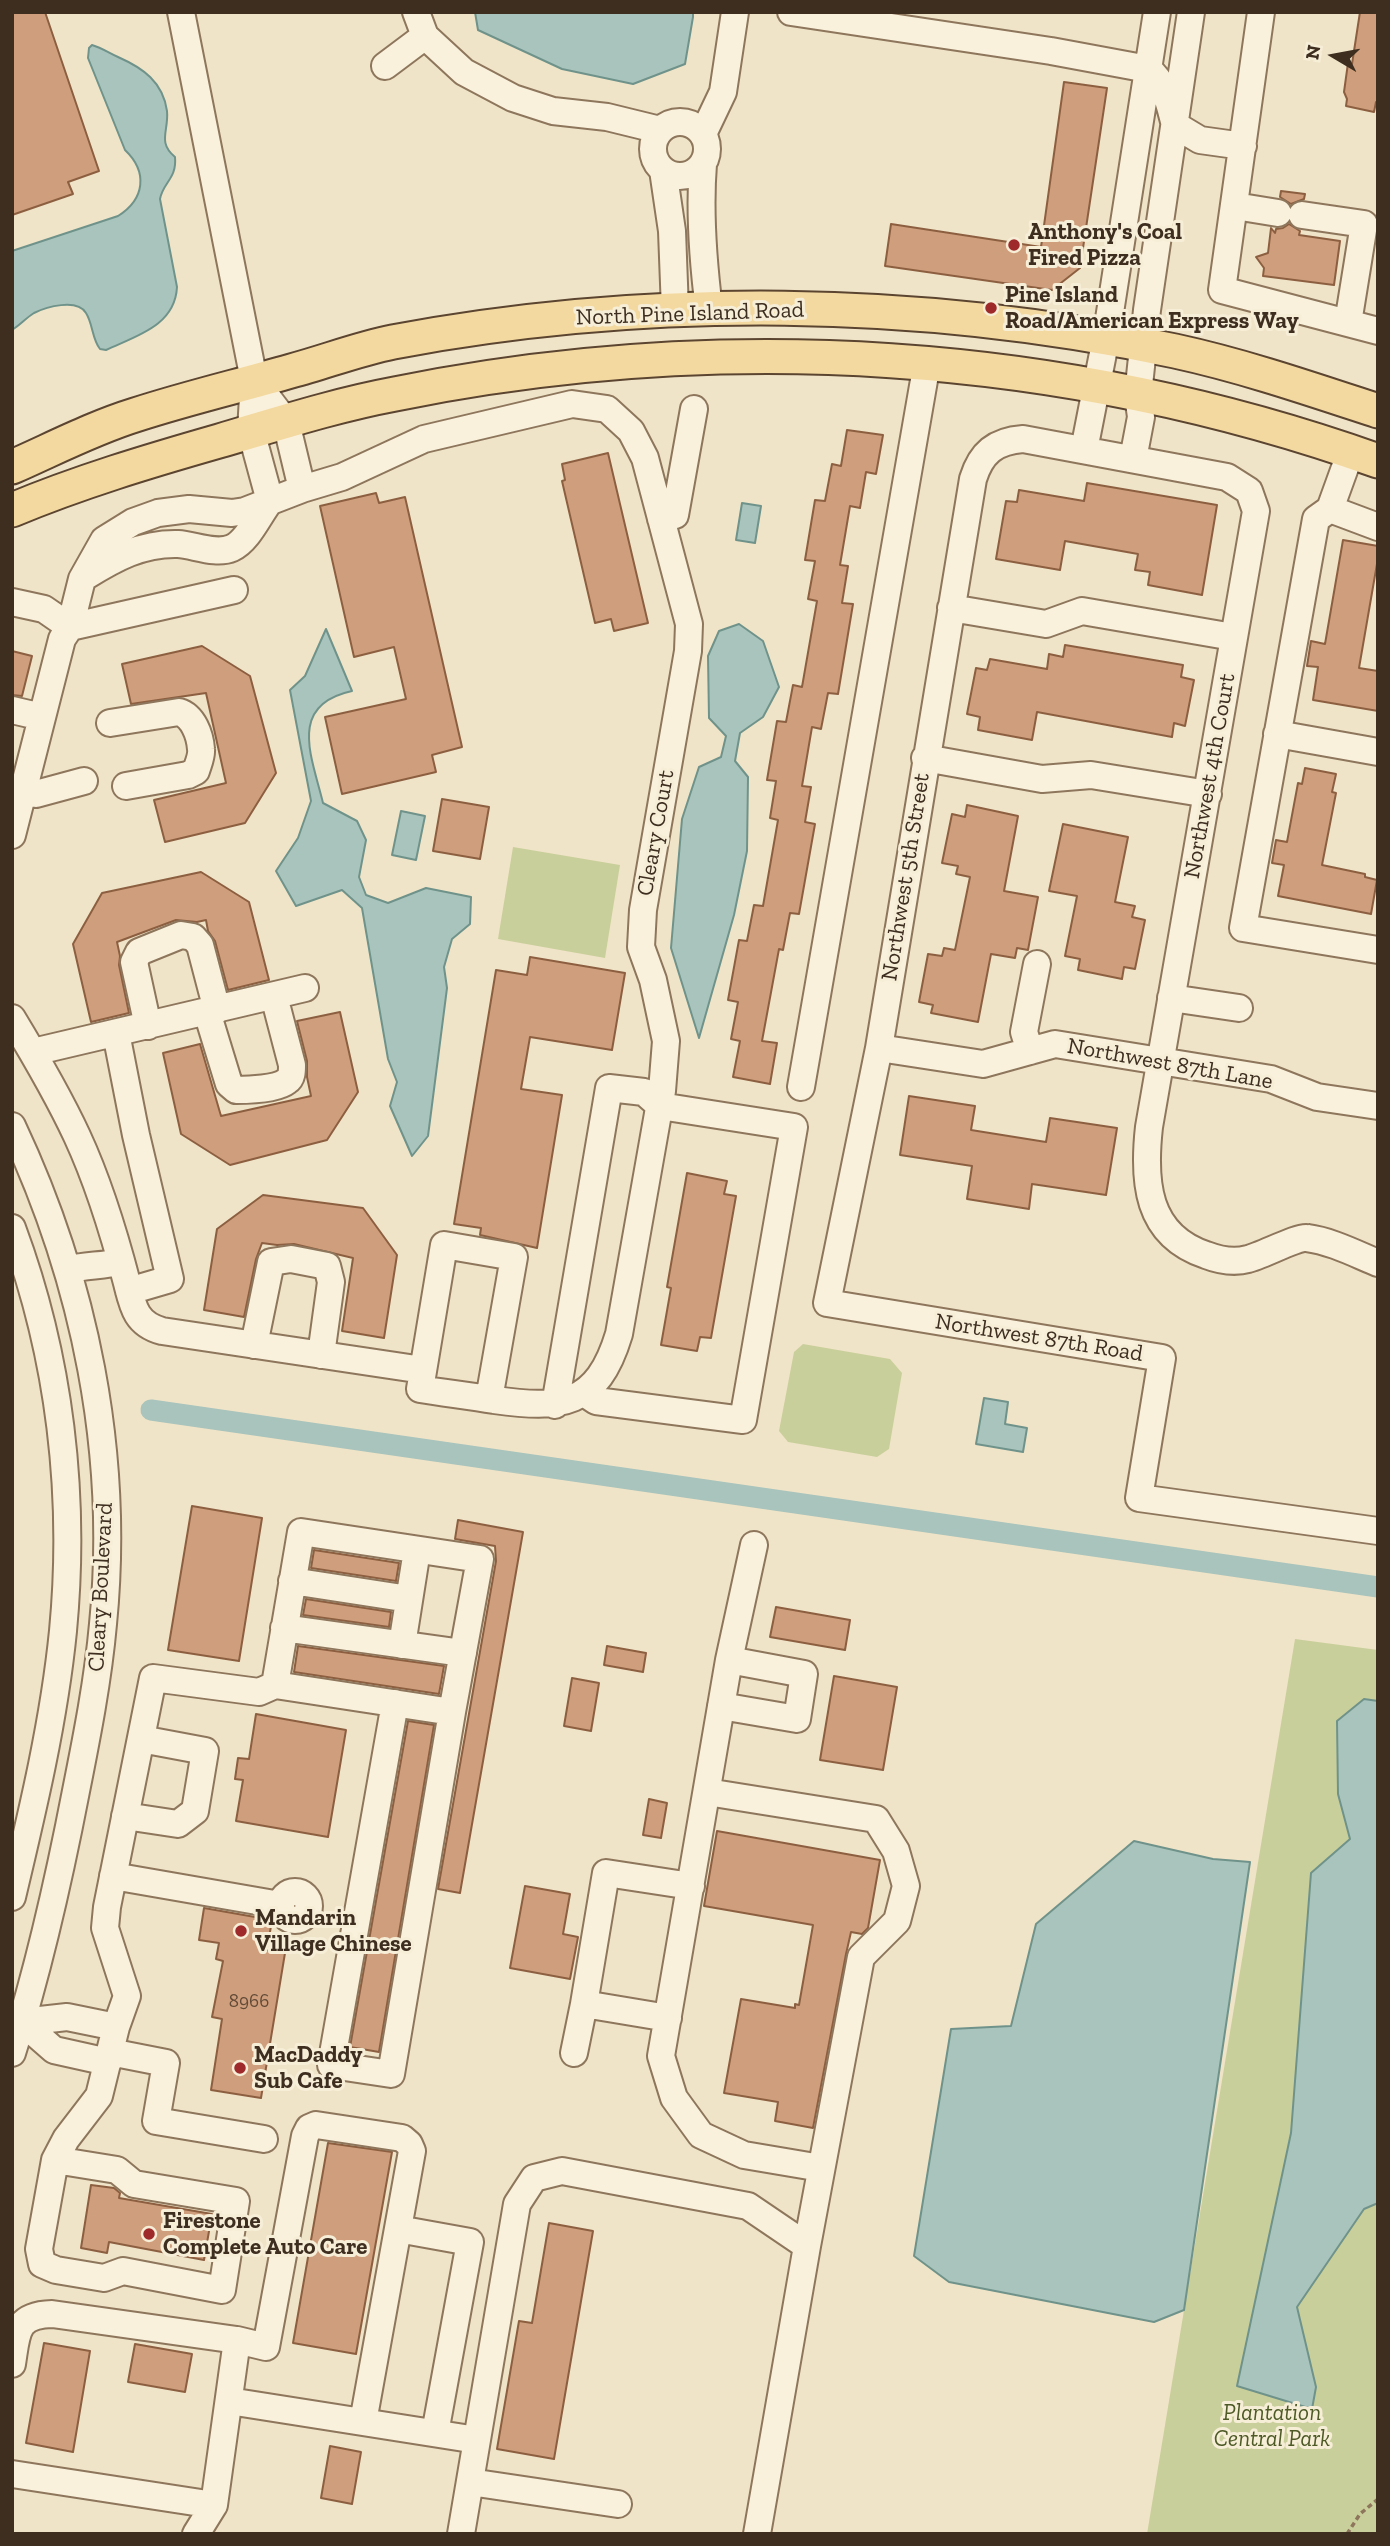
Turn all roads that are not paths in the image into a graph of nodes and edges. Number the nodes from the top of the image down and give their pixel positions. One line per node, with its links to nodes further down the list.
1 (181, 12): 24 (street)
2 (735, 12): 12 (street)
3 (791, 12): 9 (street)
4 (1157, 12): 9 (street)
5 (1191, 12): 10 (street)
6 (1261, 12): 13 (street)
7 (421, 24): 8 (street); 11 (street)
8 (385, 66)
9 (1148, 69): 10 (street); 21 (street)
10 (1175, 125): 13 (street); 22 (street)
11 (660, 130): 12 (street); 15 (street)
12 (703, 134): 14 (street)
13 (1243, 146): 16 (street)
14 (703, 164): 15 (street); 17 (street)
15 (663, 170): 18 (street)
16 (1235, 206): 19 (street); 19 (street)
17 (709, 309): 18 (main road, North Pine Island Road); 21 (main road, North Pine Island Road)
18 (675, 310): 24 (main road, North Pine Island Road)
19 (1348, 323): 20 (street)
20 (1378, 331)
21 (1106, 338): 22 (main road, North Pine Island Road); 25 (street)
22 (1144, 346): 26 (street); 28 (main road, North Pine Island Road)
23 (927, 363): 25 (main road, North Pine Island Road); 29 (main road, North Pine Island Road); 72 (street)
24 (254, 380): 29 (street); 30 (street); 34 (main road, North Pine Island Road)
25 (1098, 387): 26 (main road, North Pine Island Road); 31 (street)
26 (1138, 394): 32 (main road, North Pine Island Road); 33 (street)
27 (694, 409): 39 (street)
28 (1378, 411)
29 (286, 422): 30 (main road, North Pine Island Road); 35 (street)
30 (251, 431): 36 (street); 38 (main road, North Pine Island Road)
31 (1084, 450): 33 (street); 44 (street, Northwest 5th Street)
32 (1365, 456): 37 (street)
33 (1133, 459): 46 (street, Northwest 4th Court)
34 (12, 467)
35 (302, 489): 36 (street, Cleary Court); 39 (street, Cleary Court)
36 (270, 501): 41 (street, Cleary Court); 41 (street)
37 (1330, 509): 40 (street); 50 (street)
38 (12, 510)
39 (661, 519): 73 (street, Cleary Court)
40 (1378, 527)
41 (82, 579): 45 (street, Cleary Court)
42 (234, 590): 45 (street)
43 (12, 602): 45 (street)
44 (951, 608): 46 (street); 52 (street, Northwest 5th Street)
45 (70, 627): 48 (street, Cleary Court)
46 (1233, 637): 56 (street, Northwest 4th Court)
47 (12, 710): 48 (street)
48 (42, 717): 54 (street, Cleary Court)
49 (110, 723): 55 (street)
50 (1278, 734): 51 (street); 58 (street)
51 (1378, 752)
52 (925, 758): 56 (street); 68 (street, Northwest 5th Street)
53 (84, 781): 54 (street)
54 (20, 784): 57 (street, Cleary Court)
55 (126, 786)
56 (1208, 793): 62 (street, Northwest 4th Court)
57 (12, 835)
58 (1378, 950)
59 (1037, 964): 69 (street)
60 (305, 988): 61 (street)
61 (274, 996): 64 (street); 64 (street)
62 (1171, 998): 63 (street); 71 (street, Northwest 4th Court)
63 (1239, 1008)
64 (212, 1011): 66 (street); 66 (street)
65 (12, 1018): 70 (street)
66 (148, 1026): 67 (street)
67 (116, 1033): 70 (street); 80 (street)
68 (879, 1048): 69 (street, Northwest 87th Lane); 81 (street, Northwest 5th Street)
69 (1030, 1051): 71 (street, Northwest 87th Lane)
70 (33, 1052): 77 (street)
71 (1160, 1062): 74 (street, Northwest 87th Lane); 78 (street, Northwest 4th Court)
72 (801, 1087)
73 (660, 1106): 85 (street, Cleary Court); 85 (street); 87 (street)
74 (1378, 1106)
75 (12, 1126): 79 (street, Cleary Boulevard)
76 (12, 1228): 106 (street, Cleary Boulevard)
77 (121, 1261): 79 (street); 80 (street)
78 (1378, 1263)
79 (68, 1270): 110 (street, Cleary Boulevard)
80 (129, 1291): 82 (street)
81 (827, 1303): 88 (street, Northwest 87th Road)
82 (254, 1345): 83 (street); 83 (street)
83 (321, 1355): 84 (street)
84 (423, 1370): 86 (street, Cleary Court); 86 (street)
85 (584, 1393): 87 (street, Cleary Court)
86 (489, 1399): 87 (street, Cleary Court)
87 (555, 1405)
88 (1378, 1531)
89 (754, 1545): 96 (street)
90 (417, 1549): 91 (street); 92 (street); 95 (street)
91 (292, 1581): 92 (street); 93 (street)
92 (409, 1599): 94 (street)
93 (284, 1628): 94 (street); 97 (street)
94 (402, 1645): 95 (street)
95 (463, 1653): 100 (street)
96 (729, 1660): 99 (street); 99 (street)
97 (275, 1685): 98 (street); 101 (street)
98 (395, 1703): 100 (street); 100 (street)
99 (721, 1706): 102 (street)
100 (452, 1712)
101 (141, 1739): 103 (street); 103 (street)
102 (707, 1792): 105 (street); 116 (street)
103 (125, 1816): 104 (street)
104 (113, 1876): 107 (street); 111 (street)
105 (691, 1886): 108 (street); 109 (street)
106 (12, 1897)
107 (280, 1905)
108 (584, 2004): 109 (street); 113 (street)
109 (668, 2018): 116 (street)
110 (17, 2021): 111 (street); 111 (street); 112 (street, Cleary Boulevard)
111 (111, 2047): 114 (street); 115 (street)
112 (12, 2053)
113 (574, 2053)
114 (264, 2139)
115 (55, 2160): 115 (street)
116 (821, 2168): 119 (street)
117 (398, 2229): 118 (street); 121 (street); 124 (street)
118 (470, 2242): 120 (street); 125 (street)
119 (807, 2246): 120 (street); 133 (street)
120 (509, 2248): 126 (street)
121 (237, 2340): 122 (street); 123 (street)
122 (12, 2364)
123 (229, 2401): 124 (street); 130 (street)
124 (363, 2422): 125 (street)
125 (435, 2433): 126 (street)
126 (477, 2440): 128 (street)
127 (12, 2474): 130 (street)
128 (470, 2482): 129 (street); 132 (street)
129 (618, 2504)
130 (214, 2505): 131 (street)
131 (196, 2534)
132 (461, 2534)
133 (757, 2534)

